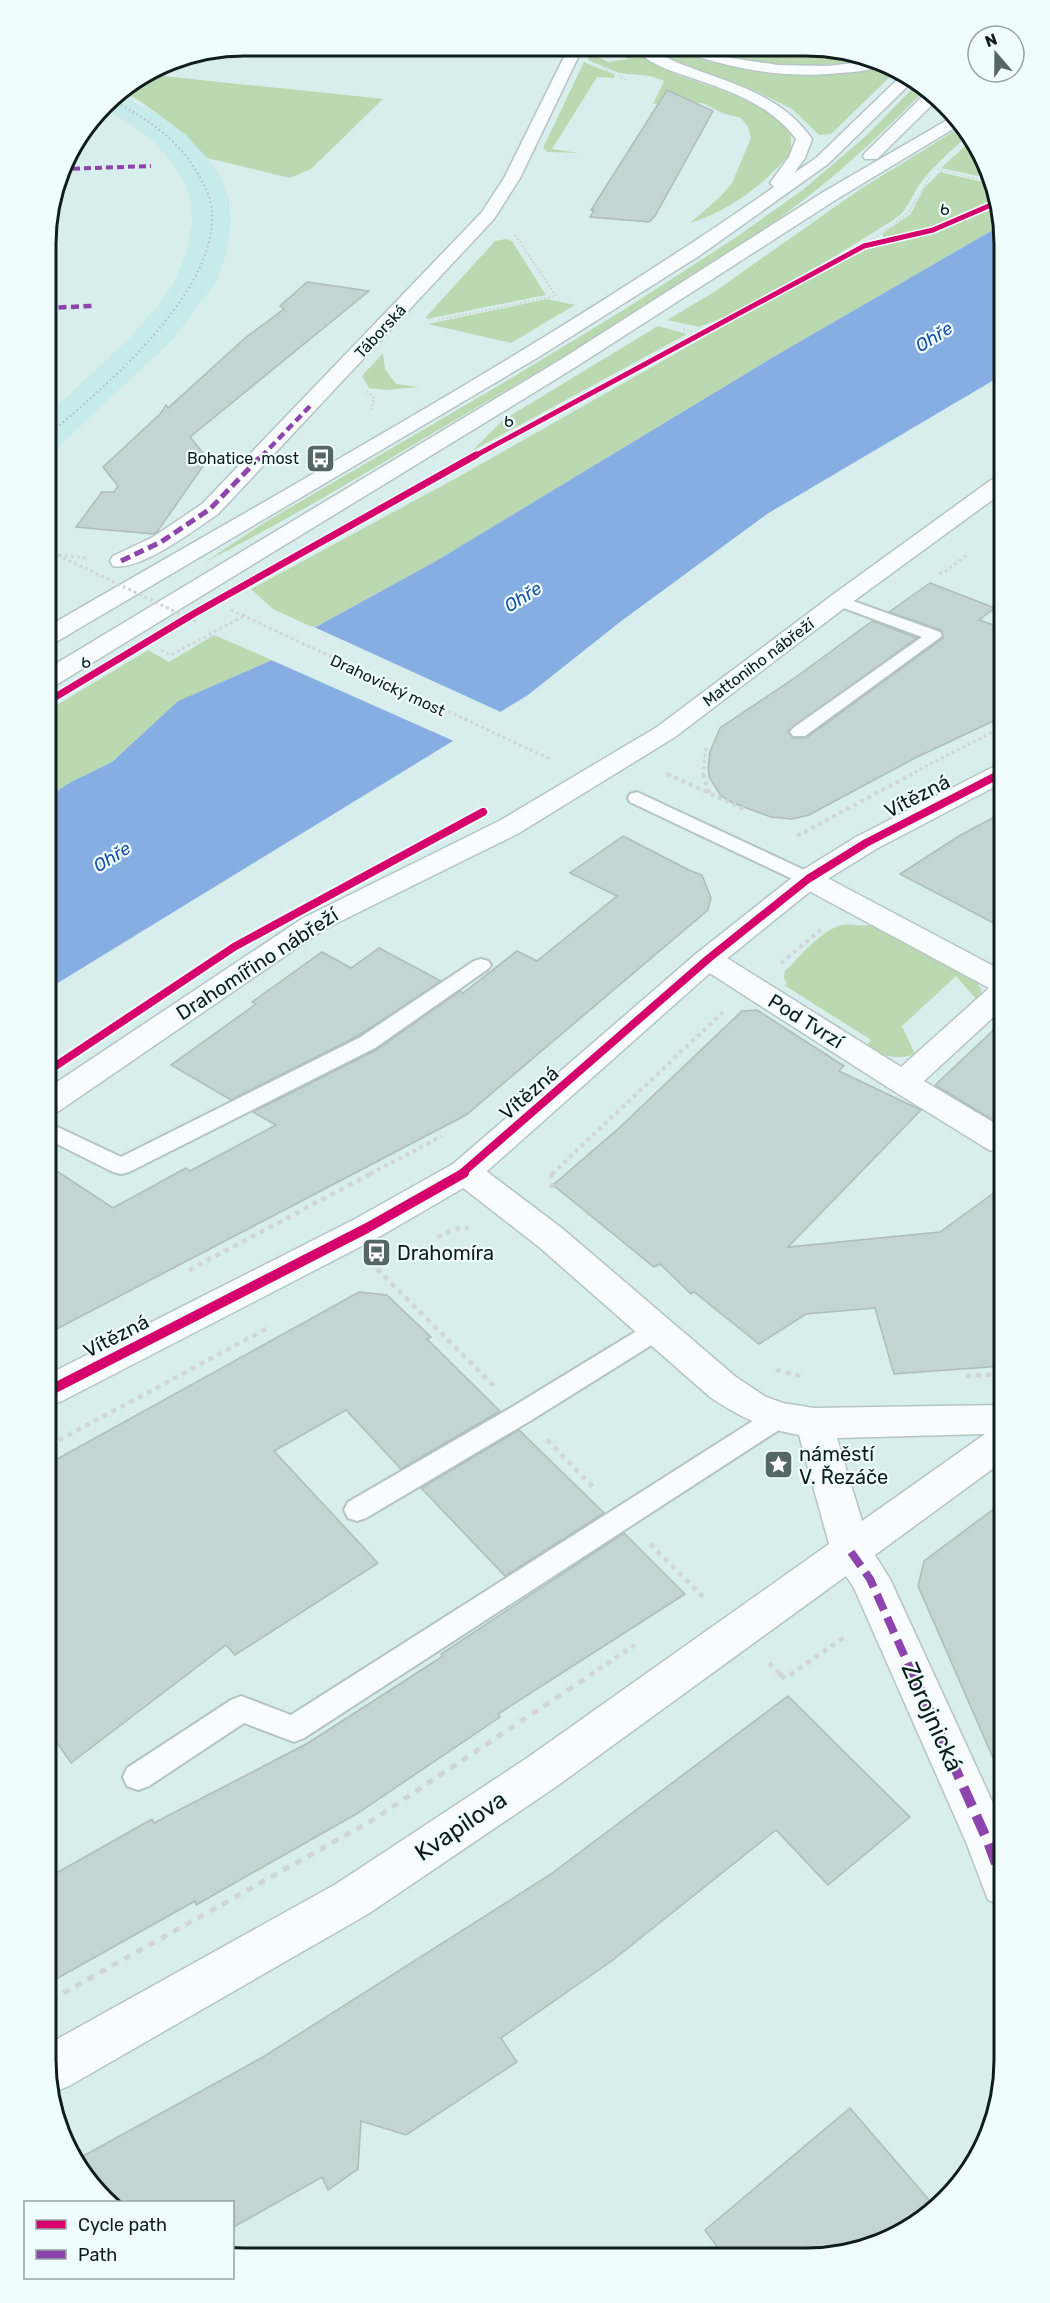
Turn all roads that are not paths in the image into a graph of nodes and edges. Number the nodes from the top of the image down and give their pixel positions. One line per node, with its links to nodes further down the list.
1 (572, 55): 11 (main road, Táborská)
2 (654, 55): 9 (main road)
3 (706, 55): 4 (main road)
4 (867, 65)
5 (903, 82): 9 (main road)
6 (928, 100): 8 (main road)
7 (951, 124): 8 (main road, 6)
8 (831, 195): 14 (main road, 6)
9 (762, 205): 13 (main road)
10 (994, 489): 12 (main road, Mattoniho nábřeží)
11 (121, 561)
12 (838, 601): 15 (lane); 18 (main road, Mattoniho nábřeží)
13 (56, 632)
14 (56, 675)
15 (799, 732)
16 (994, 777): 19 (main road, Vítězná)
17 (637, 798): 19 (lane)
18 (509, 827): 25 (main road, Drahomířino nábřeží)
19 (808, 879): 20 (main road, Vítězná); 22 (main road)
20 (708, 959): 24 (main road, Pod Tvrzí); 28 (main road, Vítězná)
21 (481, 965): 26 (lane)
22 (994, 978)
23 (994, 999): 24 (main road)
24 (903, 1083): 27 (main road, Pod Tvrzí)
25 (56, 1098)
26 (56, 1135)
27 (994, 1138)
28 (465, 1172): 29 (main road); 30 (main road, Vítězná)
29 (657, 1330): 32 (main road); 34 (lane)
30 (56, 1387)
31 (994, 1419): 32 (main road)
32 (796, 1420): 35 (main road); 36 (lane)
33 (994, 1448): 35 (main road)
34 (357, 1510)
35 (851, 1552): 37 (main road, Zbrojnická); 38 (main road, Kvapilova)
36 (138, 1777)
37 (994, 1836)
38 (56, 2067)

